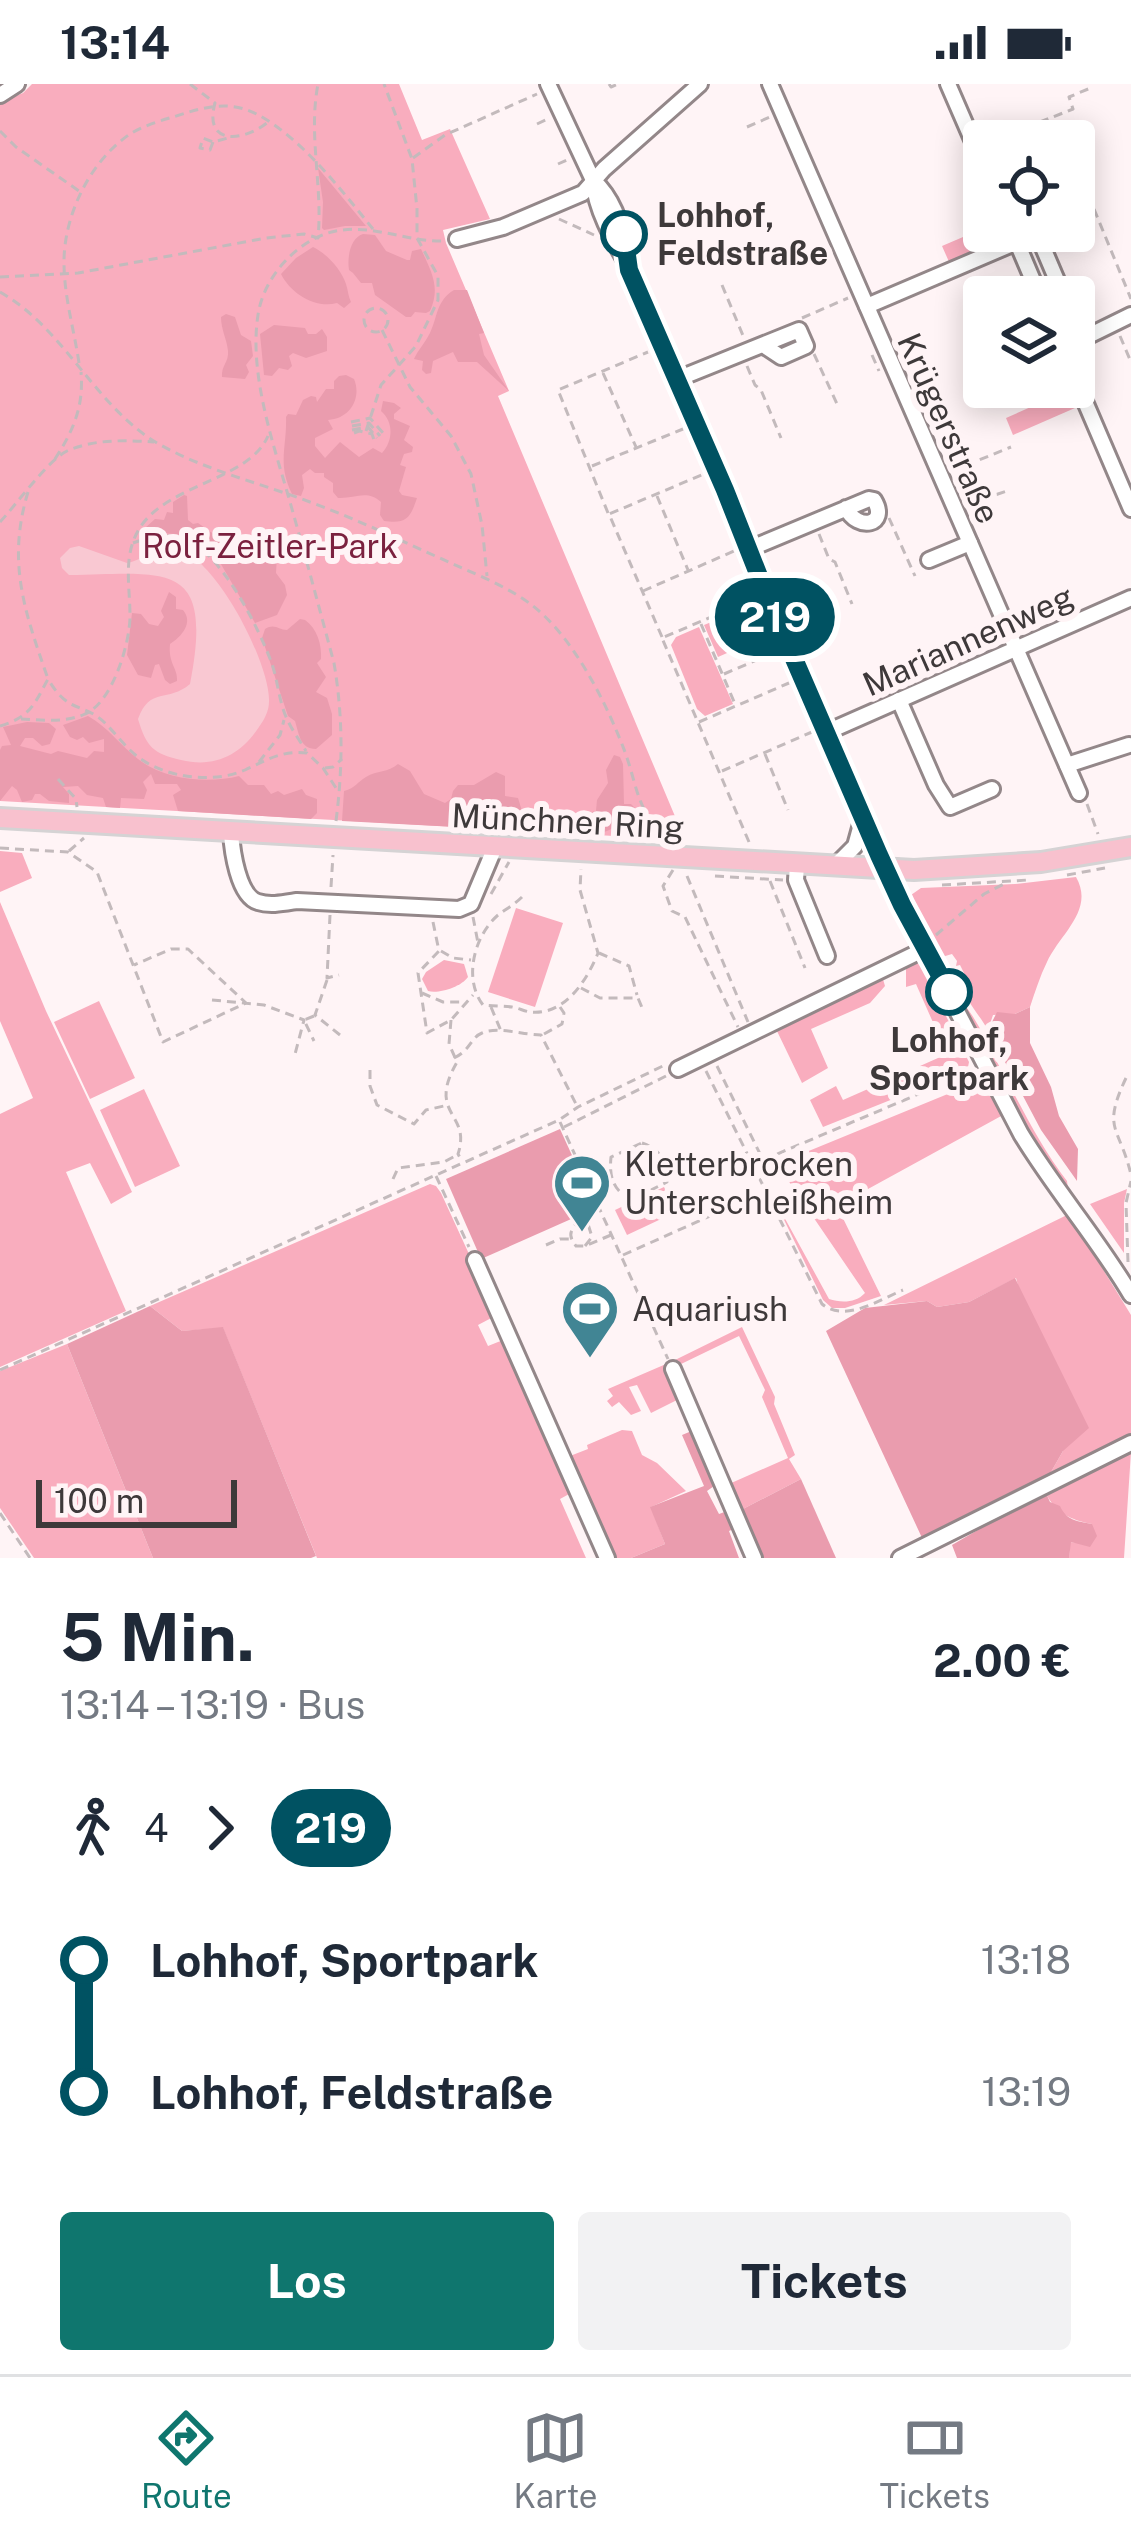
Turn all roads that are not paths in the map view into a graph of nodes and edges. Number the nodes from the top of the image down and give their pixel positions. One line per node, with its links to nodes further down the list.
1 (16, 84): 6 (street)
2 (700, 84): 8 (street)
3 (770, 84): 12 (street, Krügerstraße)
4 (948, 84): 7 (street)
5 (543, 89): 8 (street)
6 (0, 95)
7 (964, 120)
8 (593, 180): 9 (street); 11 (street); 11 (street)
9 (457, 239)
10 (978, 252): 12 (street)
11 (627, 264): 16 (street)
12 (864, 299): 20 (street, Krügerstraße)
13 (1131, 316): 14 (street)
14 (1095, 332)
15 (752, 350): 15 (street); 16 (street)
16 (675, 380): 21 (street)
17 (1088, 408): 18 (street)
18 (1131, 509)
19 (878, 516): 21 (street)
20 (970, 543): 22 (street); 24 (street, Krügerstraße)
21 (749, 549): 26 (street)
22 (929, 560)
23 (1131, 598): 24 (street, Mariannenweg)
24 (1016, 647): 25 (street, Mariannenweg); 28 (street, Krügerstraße)
25 (899, 700): 26 (street, Mariannenweg); 29 (street)
26 (827, 732): 32 (street)
27 (1129, 745): 28 (street)
28 (1067, 764): 30 (street, Krügerstraße)
29 (992, 789)
30 (1079, 793)
31 (0, 818): 33 (main road, Münchner Ring)
32 (863, 818): 37 (street); 38 (street)
33 (231, 832): 34 (main road, Münchner Ring); 34 (street)
34 (495, 847): 36 (main road, Münchner Ring)
35 (1131, 848): 38 (main road, Münchner Ring)
36 (796, 865): 37 (main road, Münchner Ring); 40 (street)
37 (834, 867): 38 (main road, Münchner Ring)
38 (885, 869): 39 (street)
39 (927, 944): 41 (street); 43 (street)
40 (827, 956)
41 (676, 1065)
42 (475, 1260): 46 (street)
43 (1131, 1295)
44 (673, 1369): 47 (street)
45 (1131, 1443): 48 (street)
46 (607, 1558)
47 (754, 1558)
48 (900, 1558)

